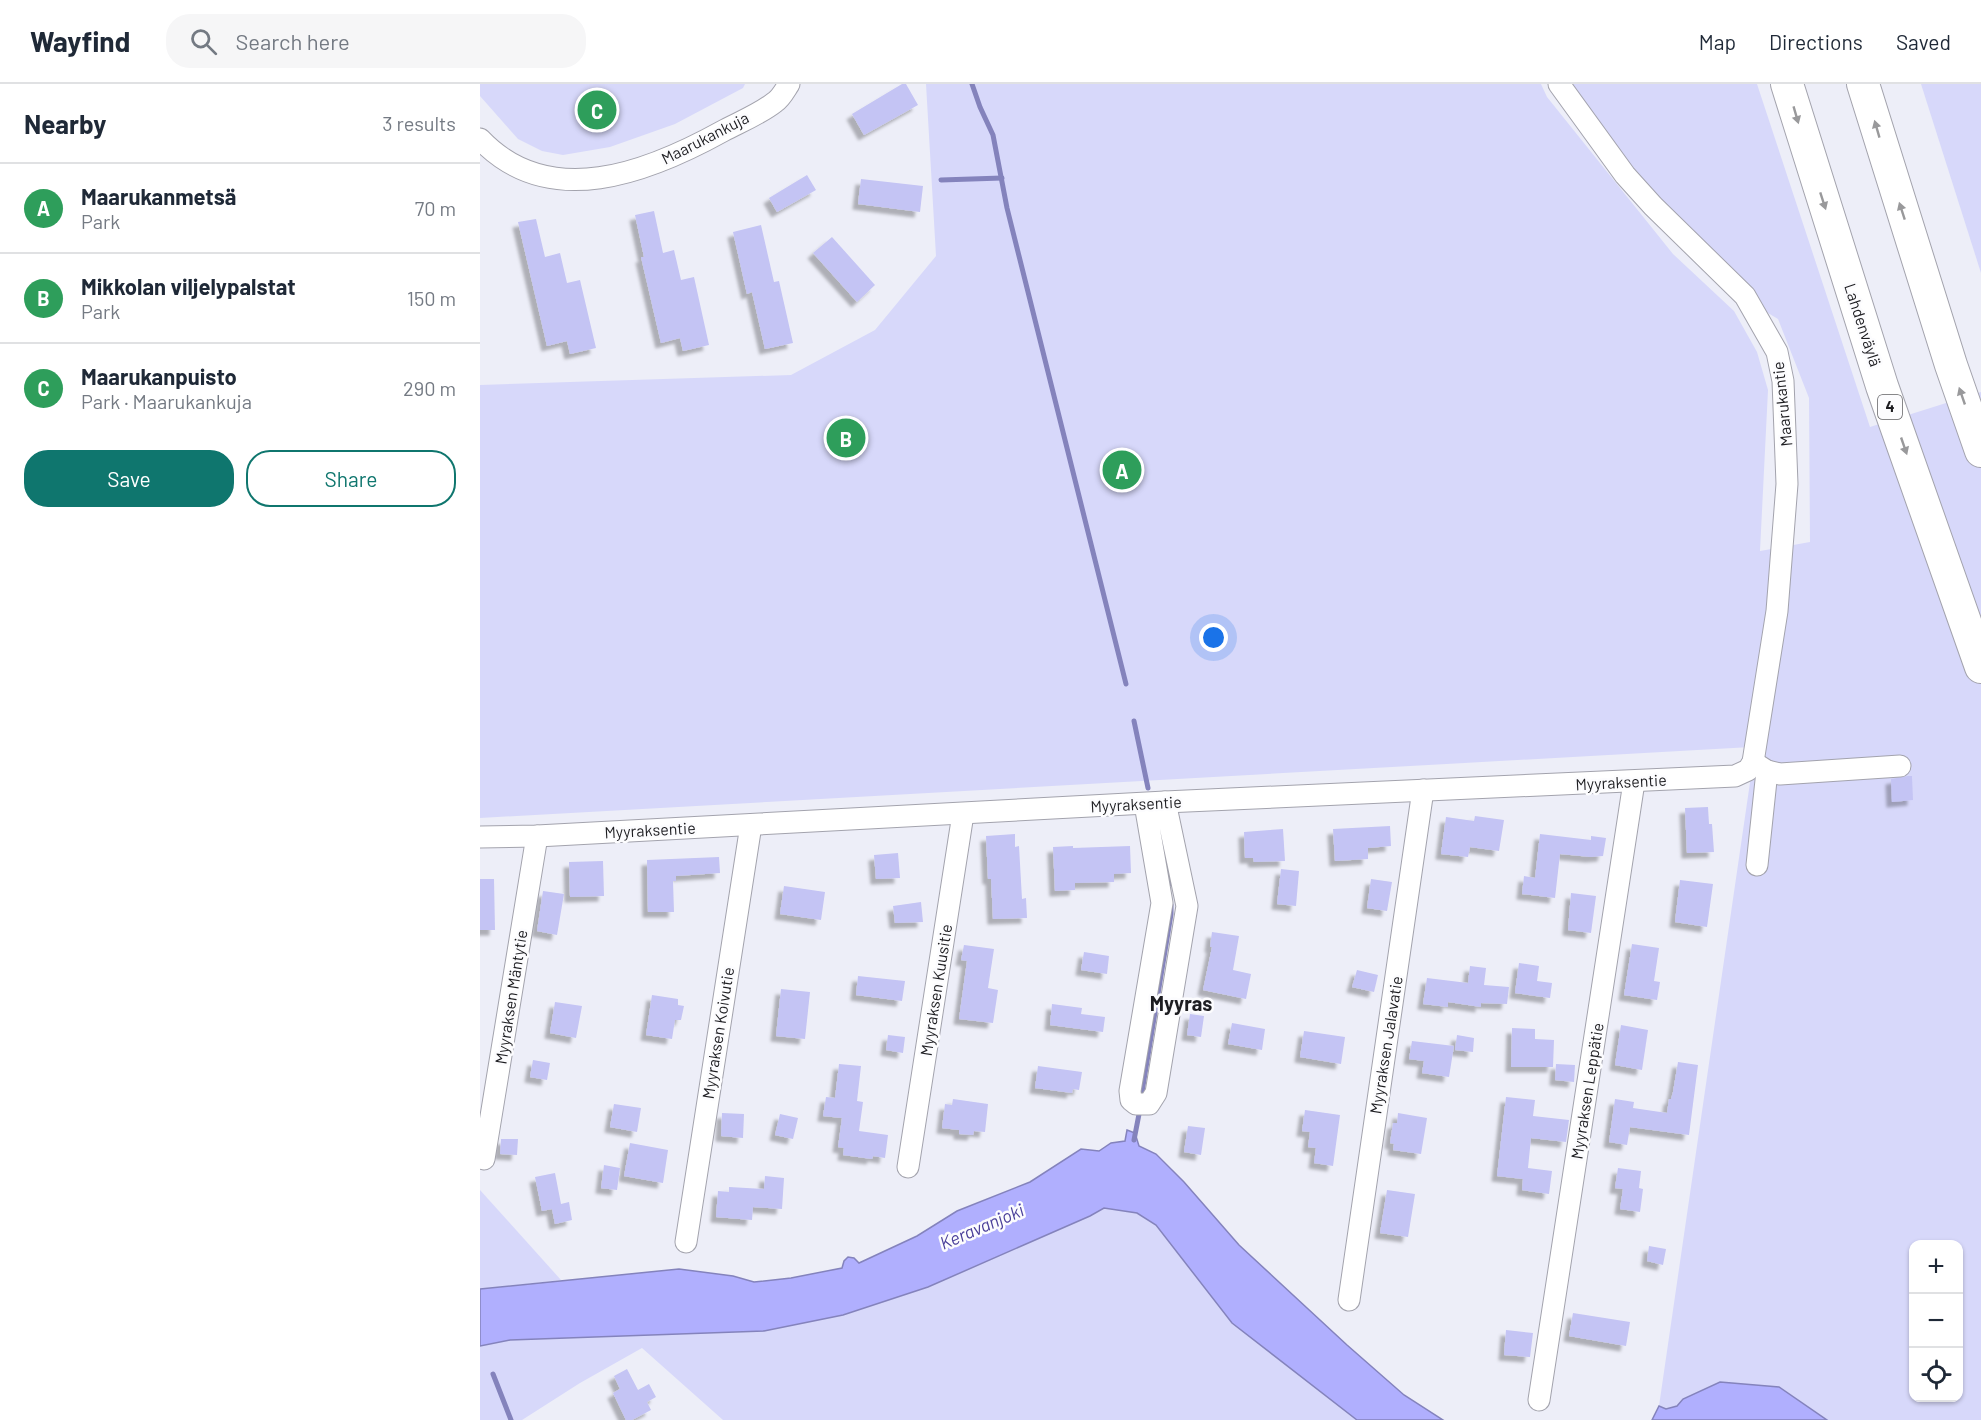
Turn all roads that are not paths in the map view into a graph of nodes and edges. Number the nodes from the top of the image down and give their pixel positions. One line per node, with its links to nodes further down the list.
1 (789, 84): 5 (street, Maarukankuja)
2 (1559, 84): 8 (street, Maarukantie)
3 (1787, 84): 7 (highway, Lahdenväylä / 4, one-way to 7)
4 (1863, 84): 6 (highway, one-way to 4)
5 (480, 139)
6 (1981, 451)
7 (1981, 667)
8 (1760, 766): 9 (street); 10 (street, Myyraksentie); 17 (street)
9 (1900, 766)
10 (1634, 782): 11 (street, Myyraksentie); 22 (street, Myyraksen Leppätie)
11 (1423, 790): 12 (street, Myyraksentie); 21 (street, Myyraksen Jalavatie)
12 (1155, 803): 12 (street); 13 (street, Myyraksentie)
13 (963, 814): 14 (street, Myyraksentie); 19 (street, Myyraksen Kuusitie)
14 (751, 825): 15 (street, Myyraksentie); 20 (street, Myyraksen Koivutie)
15 (537, 836): 16 (street, Myyraksentie); 18 (street, Myyraksen Mäntytie)
16 (480, 837)
17 (1758, 865)
18 (484, 1159)
19 (908, 1167)
20 (686, 1242)
21 (1349, 1300)
22 (1539, 1400)

